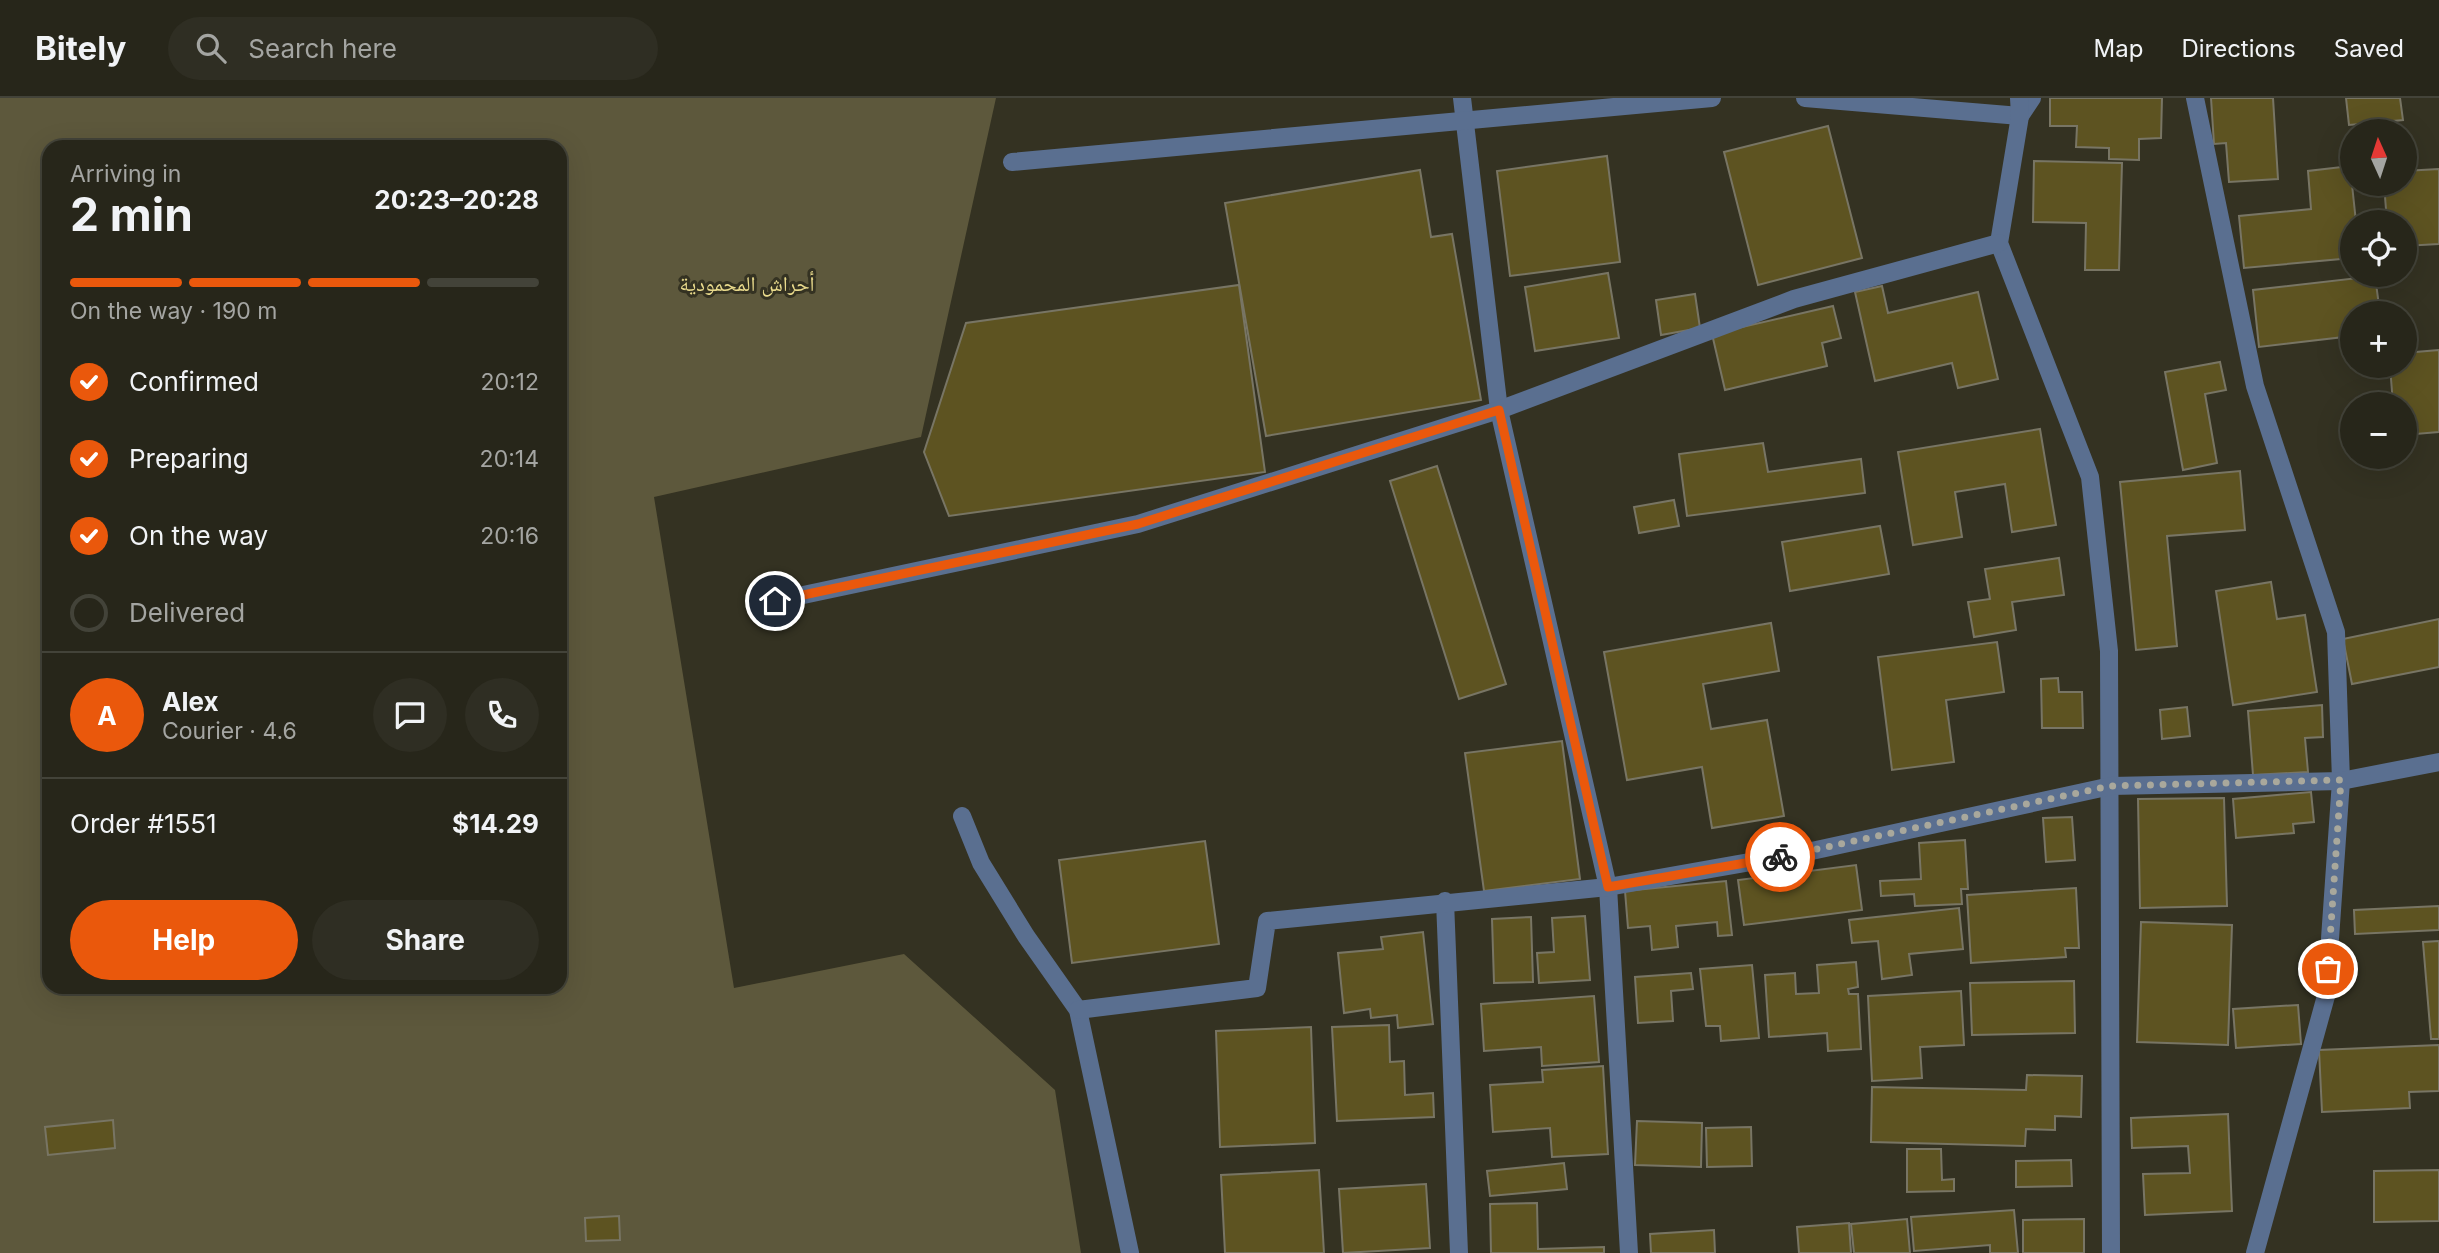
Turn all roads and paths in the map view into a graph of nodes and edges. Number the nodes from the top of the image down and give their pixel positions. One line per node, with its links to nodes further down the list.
1 (1462, 98): 7 (street)
2 (1712, 98): 7 (street)
3 (1805, 98): 6 (street)
4 (2032, 98): 6 (street)
5 (2195, 98): 13 (street)
6 (2020, 107): 9 (street)
7 (1464, 120): 8 (street); 10 (street)
8 (1012, 162)
9 (1999, 243): 10 (street); 14 (street)
10 (1499, 410): 11 (street); 16 (street)
11 (775, 601)
12 (2439, 762): 13 (street)
13 (2341, 780): 14 (street); 23 (street)
14 (2110, 786): 16 (street); 22 (street)
15 (962, 816): 18 (street)
16 (1608, 887): 17 (street); 21 (street)
17 (1445, 901): 18 (street); 20 (street)
18 (1078, 1010): 19 (street)
19 (1130, 1253)
20 (1459, 1253)
21 (1629, 1253)
22 (2111, 1253)
23 (2255, 1253)

